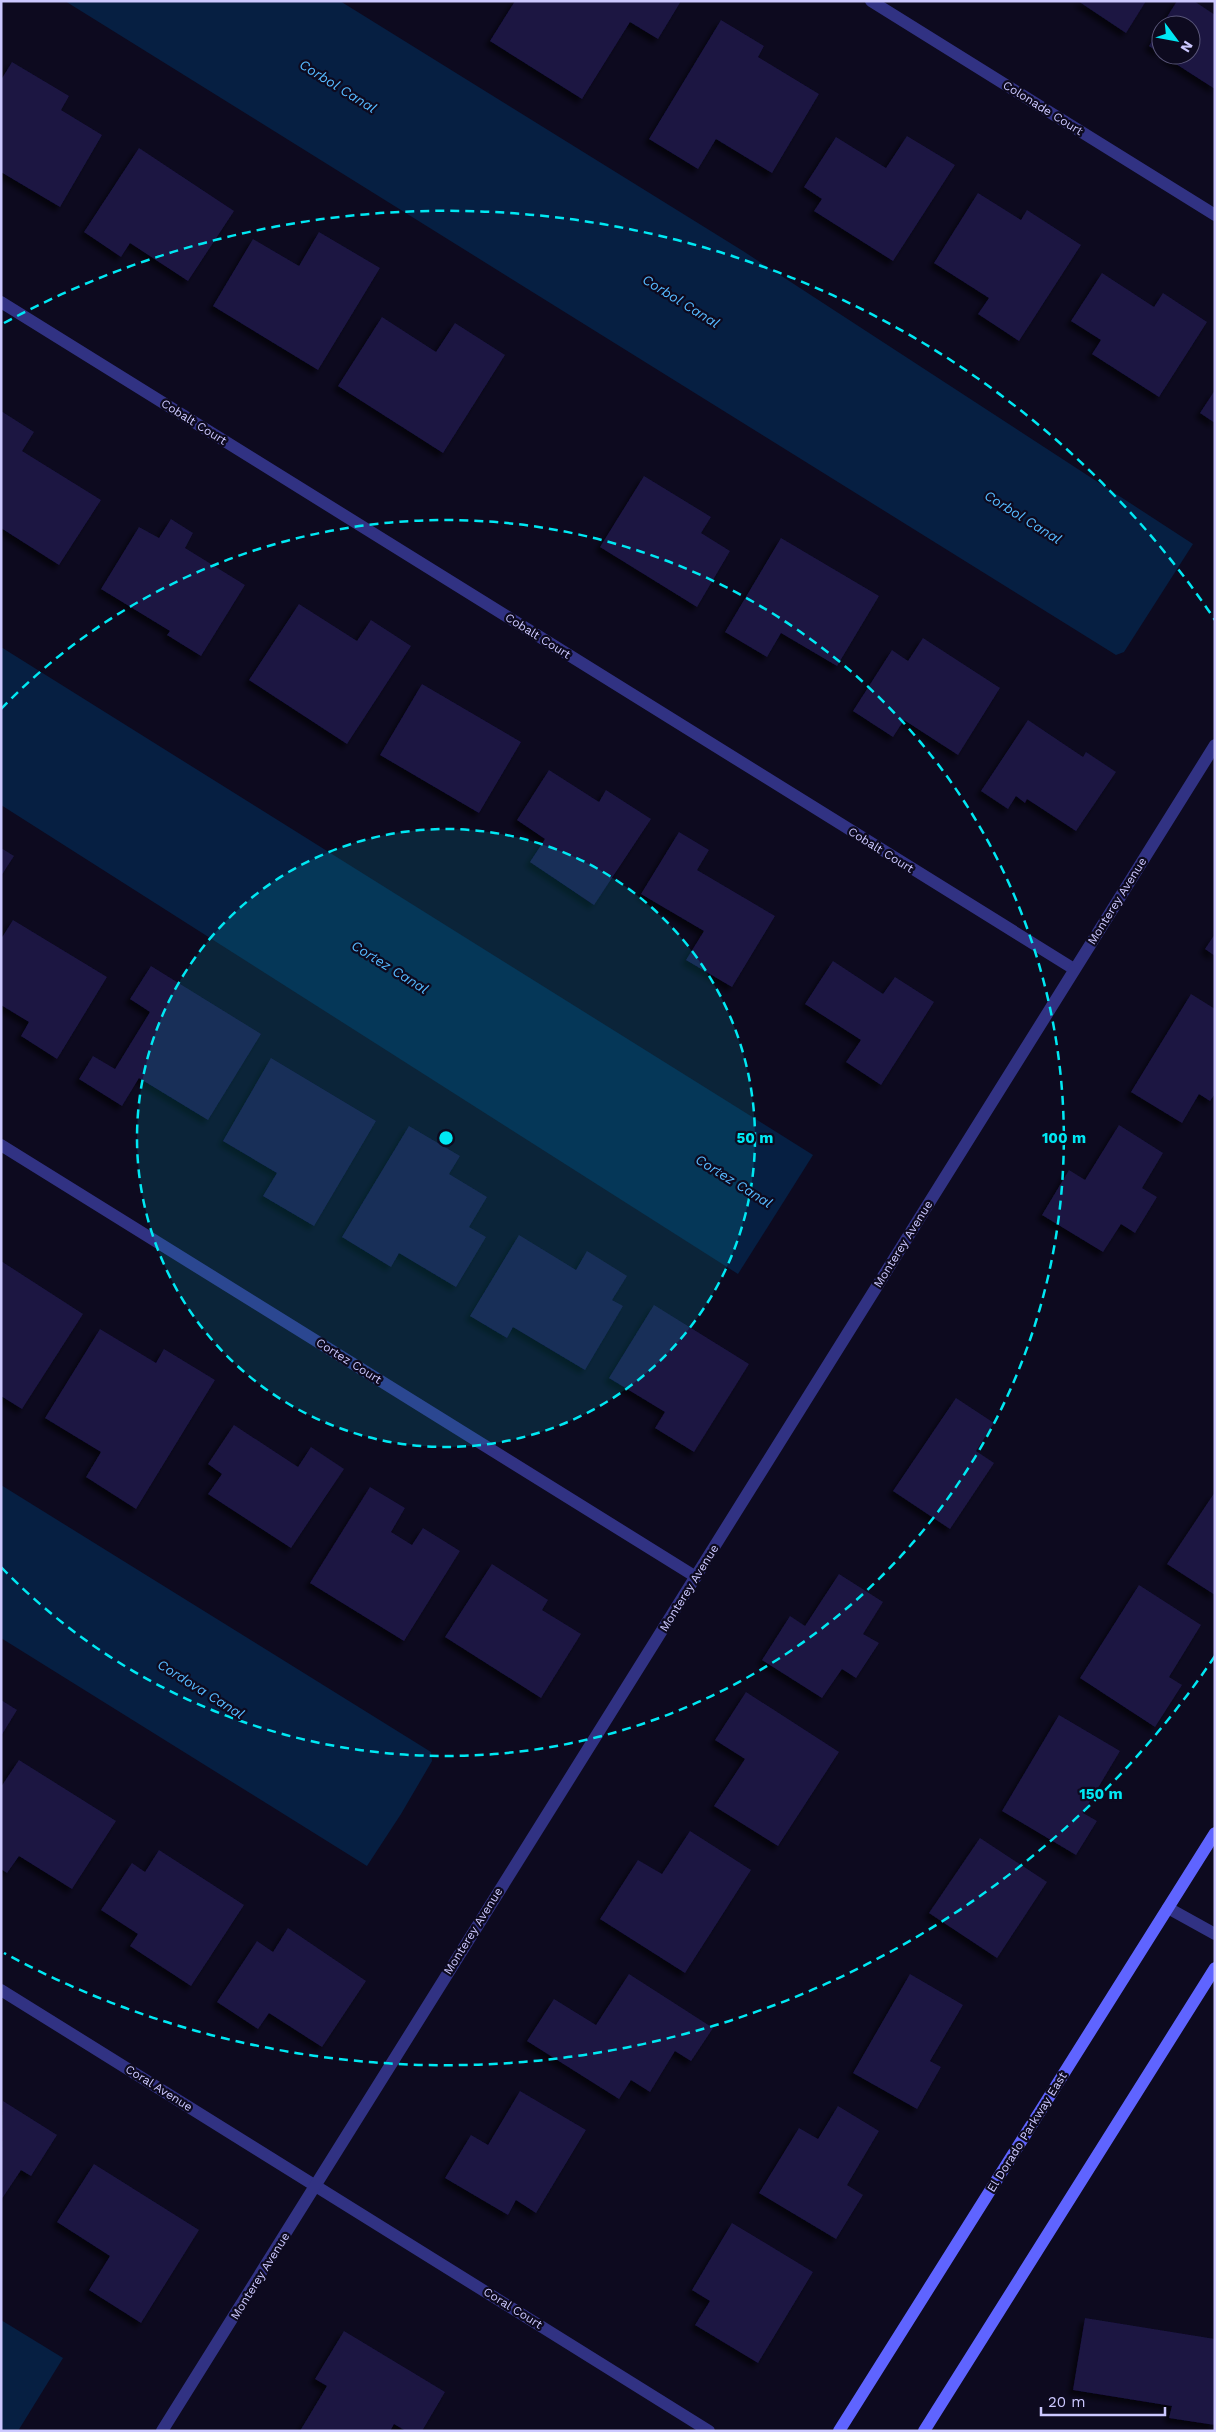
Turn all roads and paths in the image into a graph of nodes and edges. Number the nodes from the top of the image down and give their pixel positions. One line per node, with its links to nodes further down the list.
1 (871, 1): 2 (street, Colonade Court)
2 (1215, 215)
3 (1, 302): 5 (street, Cobalt Court)
4 (1215, 745): 5 (street, Monterey Avenue)
5 (1074, 969): 7 (street, Monterey Avenue)
6 (1, 1145): 7 (street, Cortez Court)
7 (696, 1577): 13 (street, Monterey Avenue)
8 (1215, 1833): 9 (street, El Dorado Parkway East)
9 (1168, 1908): 10 (street); 16 (street, El Dorado Parkway East)
10 (1215, 1934)
11 (1215, 1968): 17 (street)
12 (1, 1990): 13 (street, Coral Avenue)
13 (317, 2185): 14 (street, Monterey Avenue); 15 (street, Coral Court)
14 (162, 2431)
15 (709, 2431)
16 (839, 2431)
17 (924, 2431)

